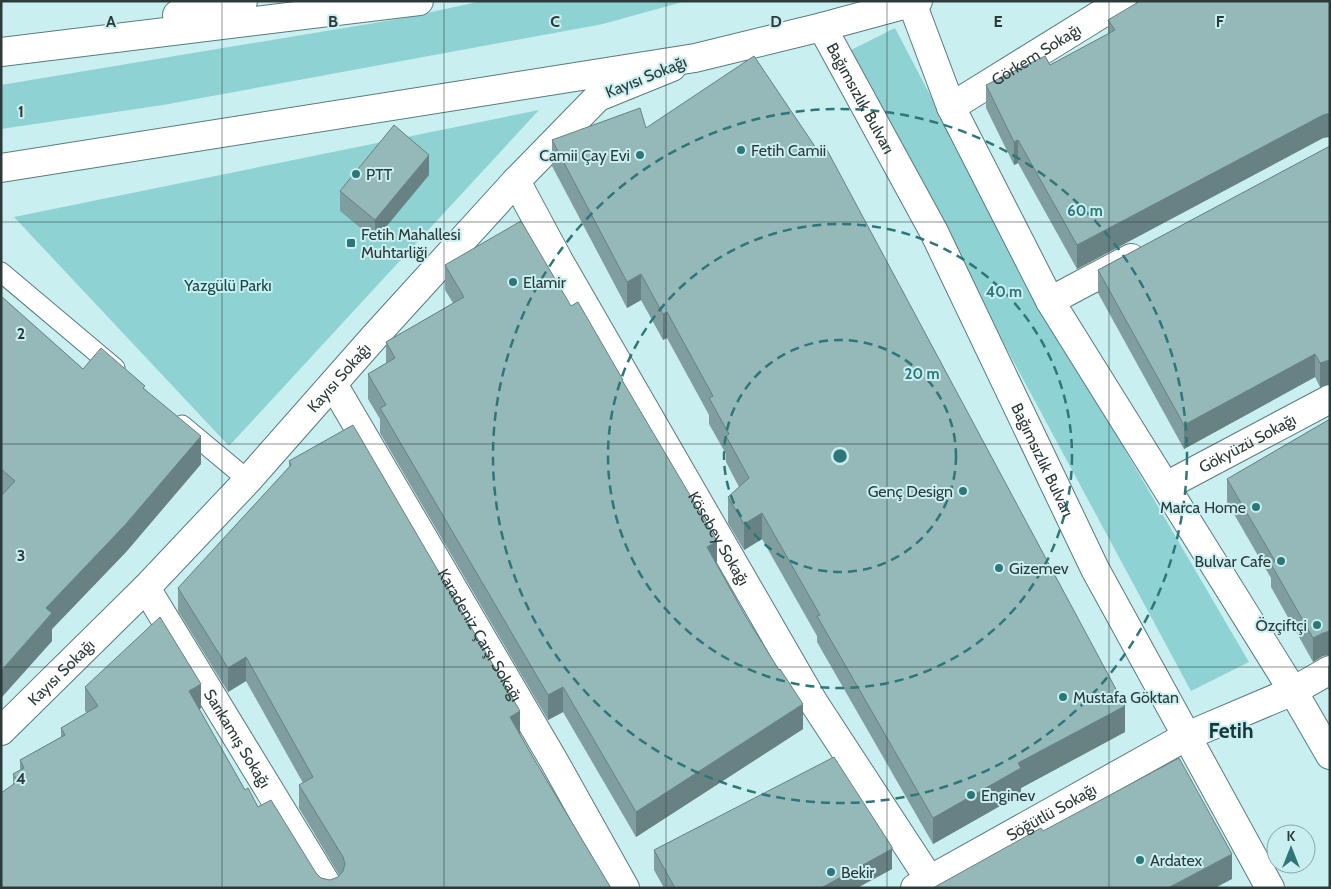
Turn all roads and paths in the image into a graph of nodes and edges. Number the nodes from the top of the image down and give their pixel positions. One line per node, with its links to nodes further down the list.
1 (243, 1): 6 (main road)
2 (419, 1): 6 (main road)
3 (1122, 1): 8 (main road, Görkem Sokağı)
4 (915, 2): 5 (main road); 8 (main road)
5 (822, 27): 7 (main road); 24 (main road, Bağımsızlık Bulvarı)
6 (1, 51)
7 (695, 58): 9 (main road); 10 (main road, Kayısı Sokağı)
8 (950, 107): 13 (main road)
9 (1, 168)
10 (516, 181): 15 (main road, Kayısı Sokağı); 26 (main road, Kösebey Sokağı)
11 (1155, 245): 13 (main road)
12 (1, 272): 14 (lane)
13 (1050, 301): 19 (main road)
14 (128, 379)
15 (333, 384): 18 (main road, Kayısı Sokağı); 28 (main road, Karadeniz Çarşı Sokağı)
16 (1330, 399): 19 (main road, Gökyüzü Sokağı)
17 (166, 411): 18 (lane)
18 (248, 480): 20 (main road, Kayısı Sokağı)
19 (1166, 486): 22 (main road)
20 (146, 588): 23 (main road, Kayısı Sokağı); 27 (main road, Sarıkamış Sokağı)
21 (1330, 670): 22 (main road, Söğütlü Sokağı)
22 (1294, 691): 24 (main road, Söğütlü Sokağı); 25 (main road)
23 (2, 729)
24 (1187, 736): 26 (main road, Söğütlü Sokağı); 29 (main road, Bağımsızlık Bulvarı)
25 (1330, 755)
26 (927, 885)
27 (329, 888)
28 (625, 888)
29 (1270, 888)

